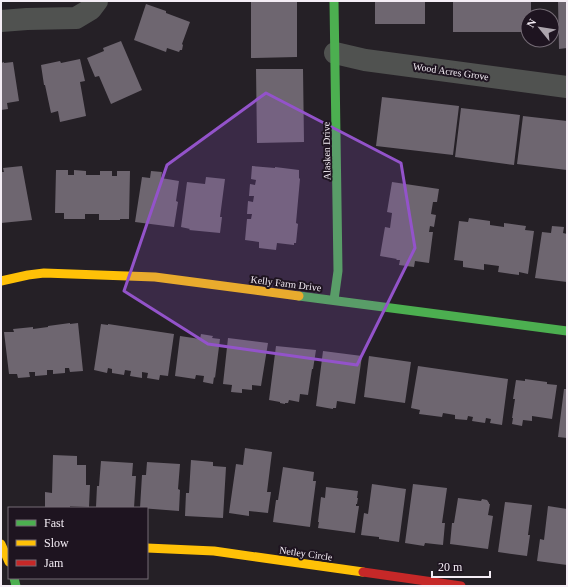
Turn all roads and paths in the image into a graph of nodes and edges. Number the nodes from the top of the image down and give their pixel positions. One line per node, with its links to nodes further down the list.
1 (97, 1): 3 (street)
2 (334, 1): 4 (street, Alasken Drive)
3 (1, 21)
4 (335, 53): 5 (street, Wood Acres Grove); 7 (street, Alasken Drive)
5 (567, 87)
6 (1, 281): 7 (street, Kelly Farm Drive)
7 (334, 300): 8 (street, Kelly Farm Drive)
8 (567, 331)
9 (1, 544): 11 (street)
10 (148, 548): 12 (street, Netley Circle)
11 (8, 560)
12 (461, 586)

